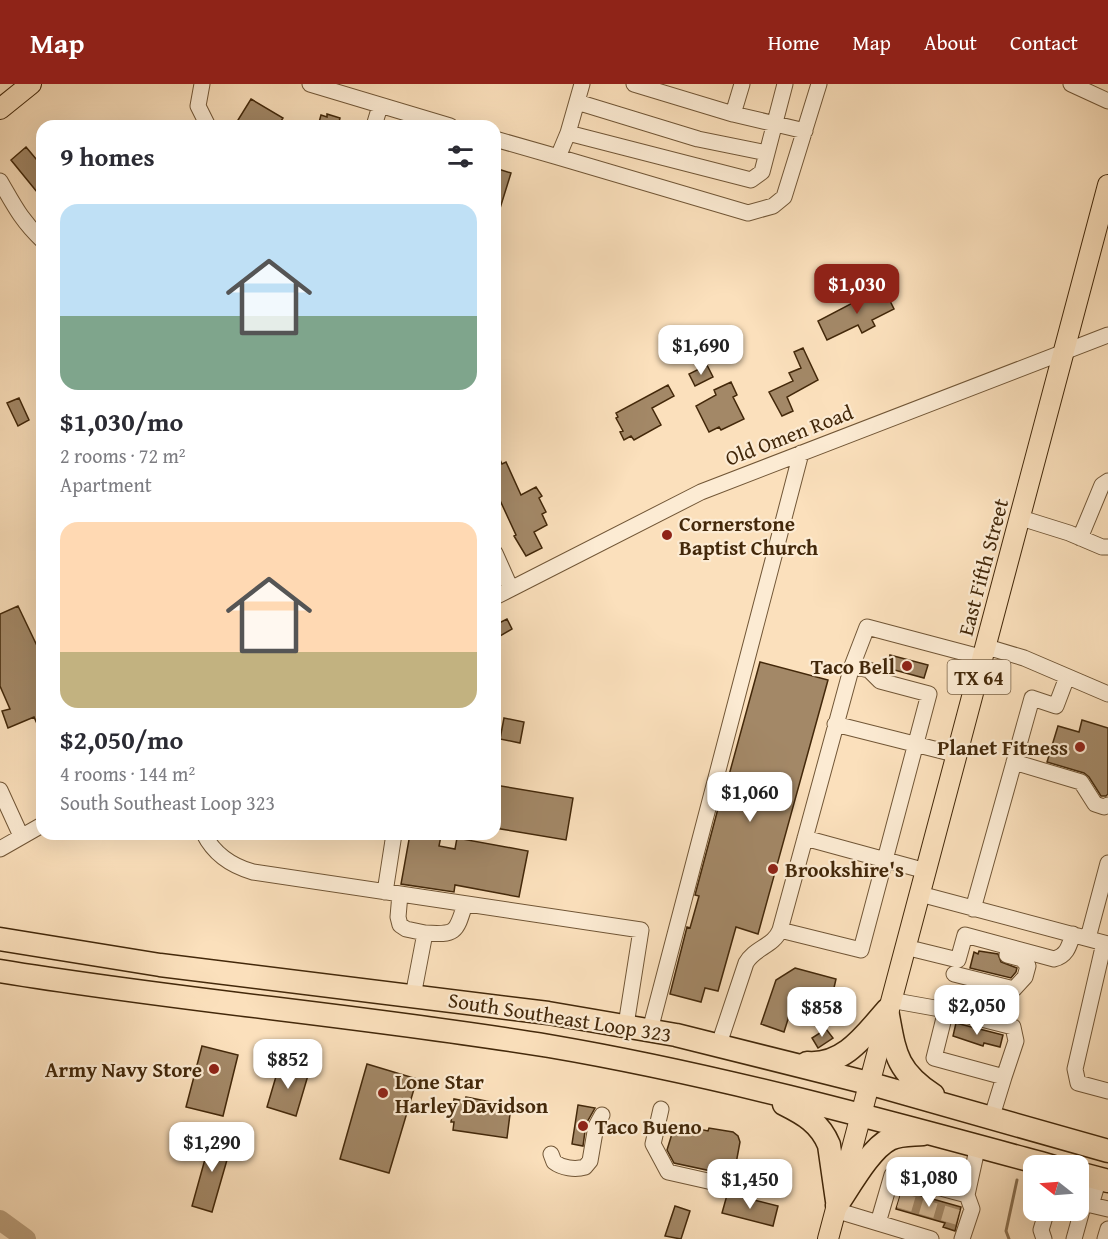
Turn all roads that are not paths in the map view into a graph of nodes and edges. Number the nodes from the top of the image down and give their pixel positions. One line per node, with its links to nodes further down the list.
1 (31, 84): 13 (main road)
2 (202, 84): 15 (street)
3 (310, 84): 12 (street)
4 (582, 84): 11 (street)
5 (634, 84): 14 (street)
6 (742, 84): 14 (street)
7 (785, 84): 18 (street)
8 (819, 84): 19 (street)
9 (1071, 84): 10 (street)
10 (1108, 101)
11 (577, 102): 20 (street); 22 (street)
12 (380, 106): 16 (street); 17 (street)
13 (0, 109)
14 (733, 114): 18 (street)
15 (205, 120)
16 (376, 120)
17 (429, 120)
18 (775, 124): 19 (street); 22 (street)
19 (805, 131): 23 (street)
20 (568, 133): 22 (street); 23 (street)
21 (501, 141): 23 (street)
22 (767, 153)
23 (558, 157)
24 (0, 181): 26 (street)
25 (1108, 185): 28 (main road, East Fifth Street / TX 64)
26 (36, 234)
27 (1108, 335): 28 (street, Old Omen Road)
28 (1064, 354): 29 (street, Old Omen Road); 31 (main road, East Fifth Street / TX 64)
29 (801, 453): 35 (street, Old Omen Road); 76 (street)
30 (1108, 481): 32 (street)
31 (1021, 518): 32 (street); 37 (main road, East Fifth Street / TX 64)
32 (1080, 538): 33 (street)
33 (1108, 547)
34 (501, 567): 35 (street)
35 (511, 589): 36 (street, Old Omen Road)
36 (501, 594)
37 (985, 652): 38 (street); 39 (street); 43 (main road, East Fifth Street / TX 64)
38 (852, 666): 41 (street); 42 (street)
39 (1067, 676): 40 (street); 44 (street)
40 (1108, 694)
41 (835, 724): 42 (street); 49 (street)
42 (916, 744): 43 (street); 53 (street)
43 (958, 755): 55 (main road, East Fifth Street / TX 64)
44 (1014, 762): 46 (street); 59 (street)
45 (0, 790): 48 (street)
46 (1108, 805)
47 (36, 828): 48 (street)
48 (21, 836): 52 (street)
49 (805, 838): 53 (street); 60 (street)
50 (209, 840): 56 (street)
51 (394, 840): 56 (street)
52 (0, 849)
53 (885, 860): 55 (street); 60 (street)
54 (1108, 863): 63 (street)
55 (926, 871): 57 (main road, East Fifth Street / TX 64)
56 (392, 893): 58 (street); 61 (street)
57 (920, 894): 59 (street); 67 (main road, East Fifth Street / TX 64)
58 (465, 904): 61 (street); 75 (street)
59 (973, 909): 62 (street)
60 (780, 930): 77 (street)
61 (425, 933): 71 (street)
62 (1073, 934): 63 (street); 65 (street)
63 (1088, 938): 66 (street)
64 (0, 939): 70 (highway, South Southeast Loop 323)
65 (963, 943): 67 (street); 69 (street)
66 (1106, 943): 82 (street)
67 (905, 947): 72 (main road, East Fifth Street / TX 64)
68 (0, 971): 74 (highway, South Southeast Loop 323)
69 (954, 974)
70 (359, 989): 71 (highway, South Southeast Loop 323); 74 (highway)
71 (413, 996): 75 (highway, South Southeast Loop 323)
72 (889, 1005): 73 (street); 78 (highway); 80 (main road, East Fifth Street / TX 64); 83 (highway)
73 (946, 1010): 79 (street); 79 (street)
74 (354, 1020): 81 (highway, South Southeast Loop 323)
75 (626, 1025): 76 (highway, South Southeast Loop 323)
76 (650, 1030): 77 (highway, South Southeast Loop 323)
77 (719, 1044): 78 (highway, South Southeast Loop 323)
78 (792, 1062): 80 (highway, South Southeast Loop 323)
79 (1004, 1077): 87 (street)
80 (868, 1083): 83 (highway, South Southeast Loop 323); 85 (main road, East Fifth Street / TX 64)
81 (753, 1088): 85 (highway, South Southeast Loop 323); 96 (highway)
82 (1108, 1091)
83 (947, 1104): 87 (highway, South Southeast Loop 323)
84 (661, 1109): 93 (street)
85 (861, 1114): 88 (highway, South Southeast Loop 323); 96 (main road, East Fifth Street / TX 64)
86 (602, 1115): 91 (street)
87 (992, 1116): 90 (highway, South Southeast Loop 323)
88 (933, 1133): 89 (highway, South Southeast Loop 323); 96 (highway)
89 (978, 1145): 92 (highway, South Southeast Loop 323); 95 (street)
90 (1108, 1149)
91 (551, 1154)
92 (1023, 1158)
93 (750, 1177)
94 (1095, 1177): 97 (street)
95 (967, 1195): 100 (street); 104 (street)
96 (836, 1205): 100 (street); 102 (main road, East Fifth Street / TX 64)
97 (1091, 1205): 98 (street); 106 (street)
98 (1108, 1209)
99 (1044, 1221): 105 (street)
100 (878, 1222): 103 (street)
101 (1108, 1229): 107 (street)
102 (828, 1239)
103 (931, 1239)
104 (962, 1239)
105 (1044, 1239)
106 (1074, 1239)
107 (1105, 1239)

